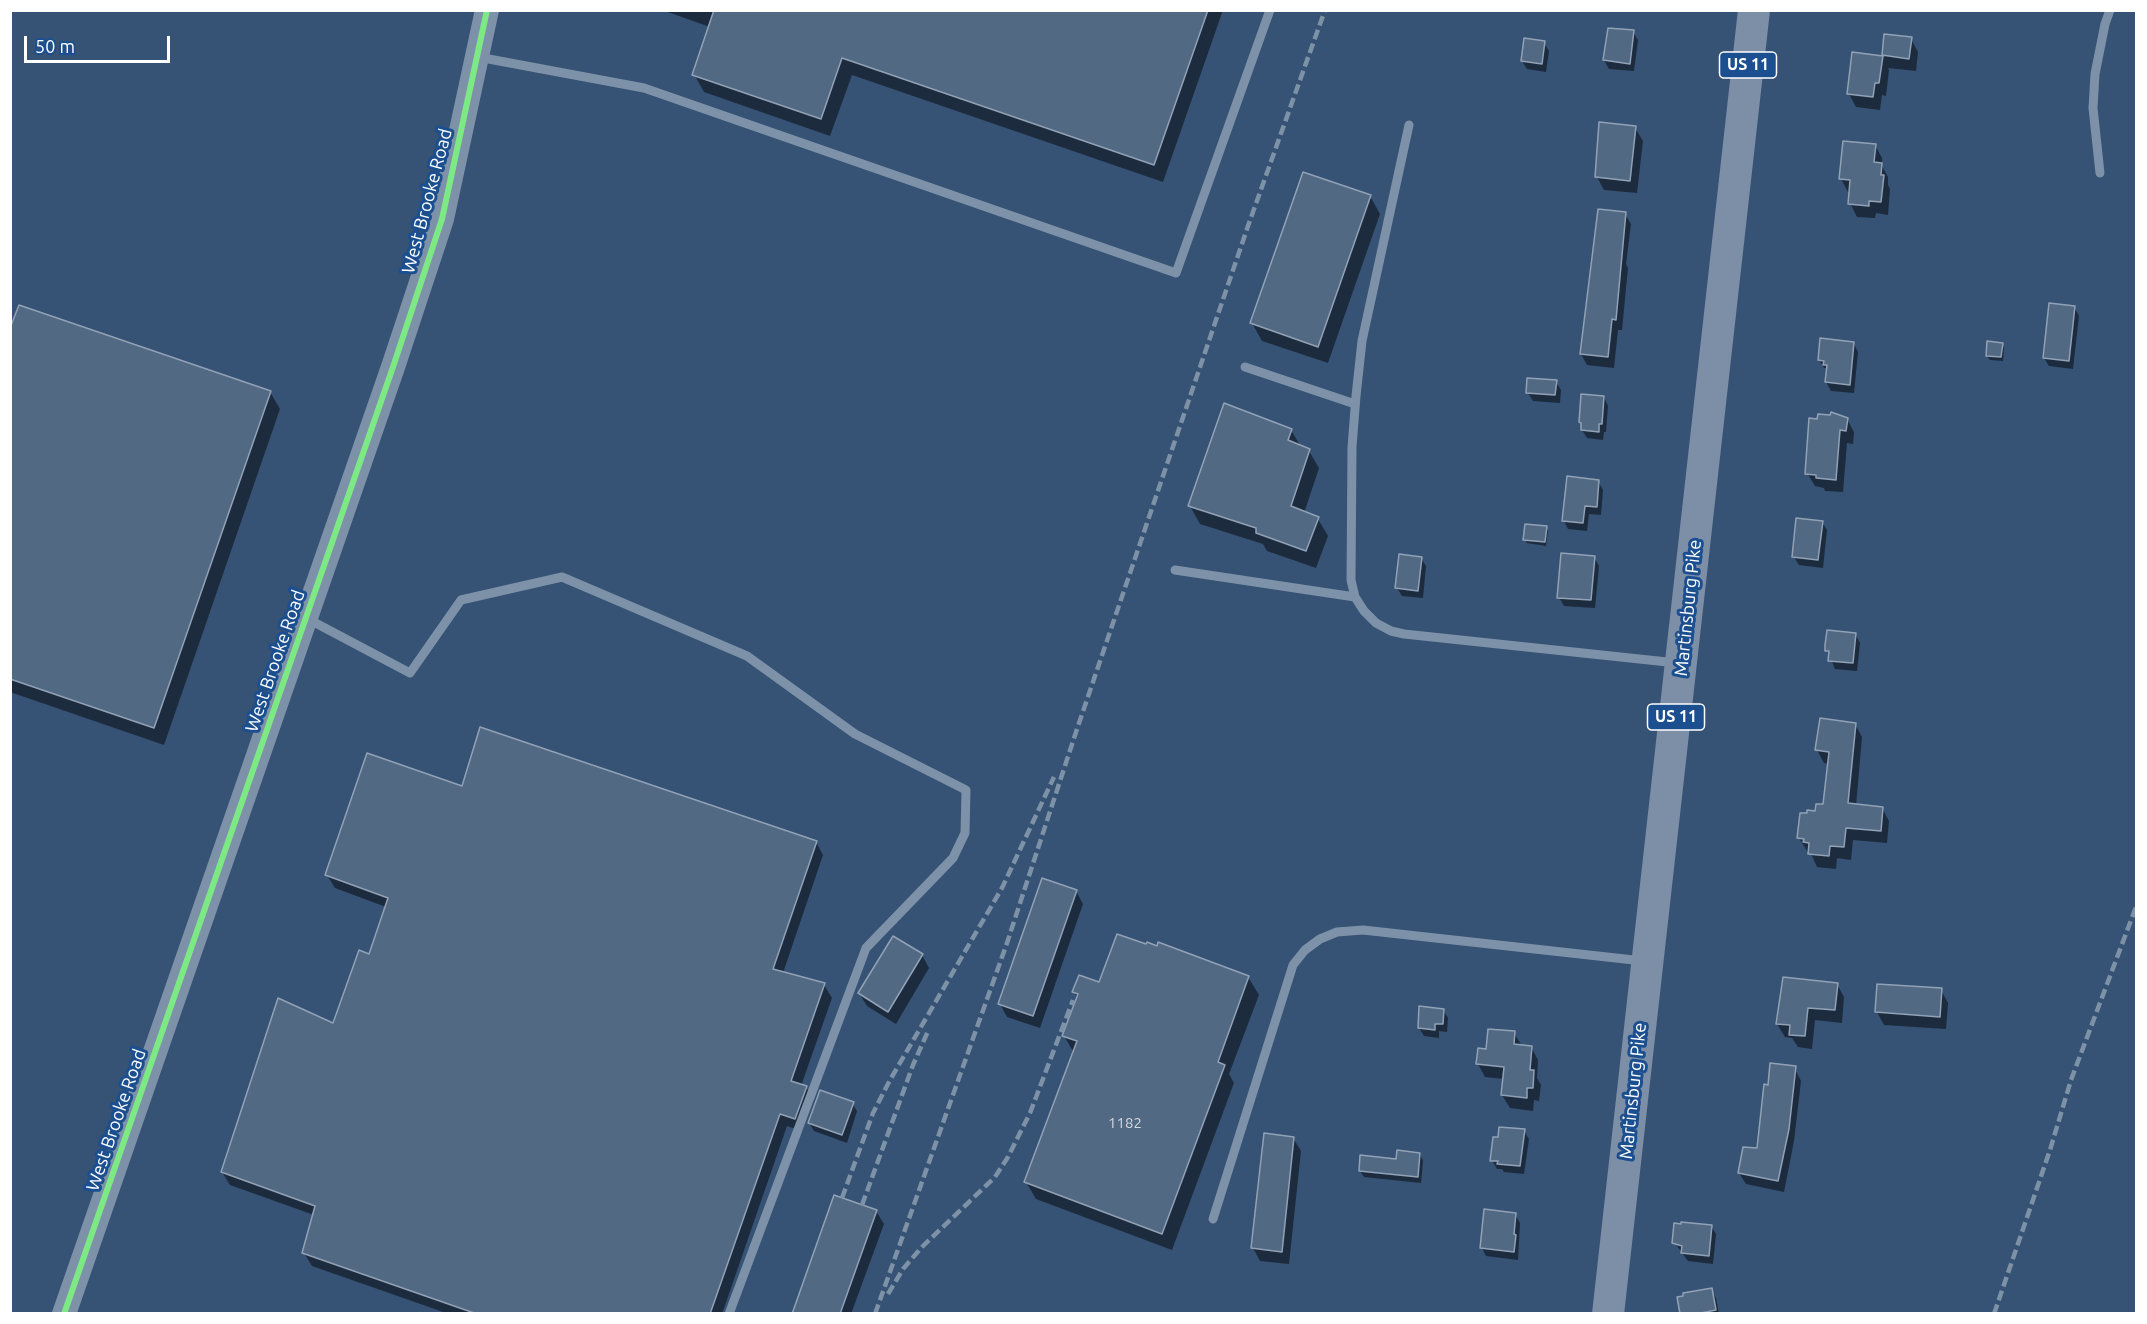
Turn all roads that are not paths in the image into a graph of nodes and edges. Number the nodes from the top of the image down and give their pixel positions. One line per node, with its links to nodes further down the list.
1 (487, 10): 5 (street, West Brooke Road)
2 (1270, 10): 5 (lane)
3 (1754, 10): 13 (main road, Martinsburg Pike / US 11)
4 (2110, 10): 7 (lane)
5 (478, 57): 12 (street, West Brooke Road)
6 (1409, 125): 9 (lane)
7 (2100, 173)
8 (1245, 367): 9 (lane)
9 (1355, 404): 11 (lane)
10 (1175, 570): 11 (lane)
11 (1355, 597): 13 (lane)
12 (306, 618): 16 (street, West Brooke Road); 17 (lane)
13 (1682, 663): 14 (main road, Martinsburg Pike / US 11)
14 (1648, 962): 15 (lane); 18 (main road, Martinsburg Pike / US 11)
15 (1213, 1219)
16 (64, 1314)
17 (729, 1314)
18 (1608, 1314)

